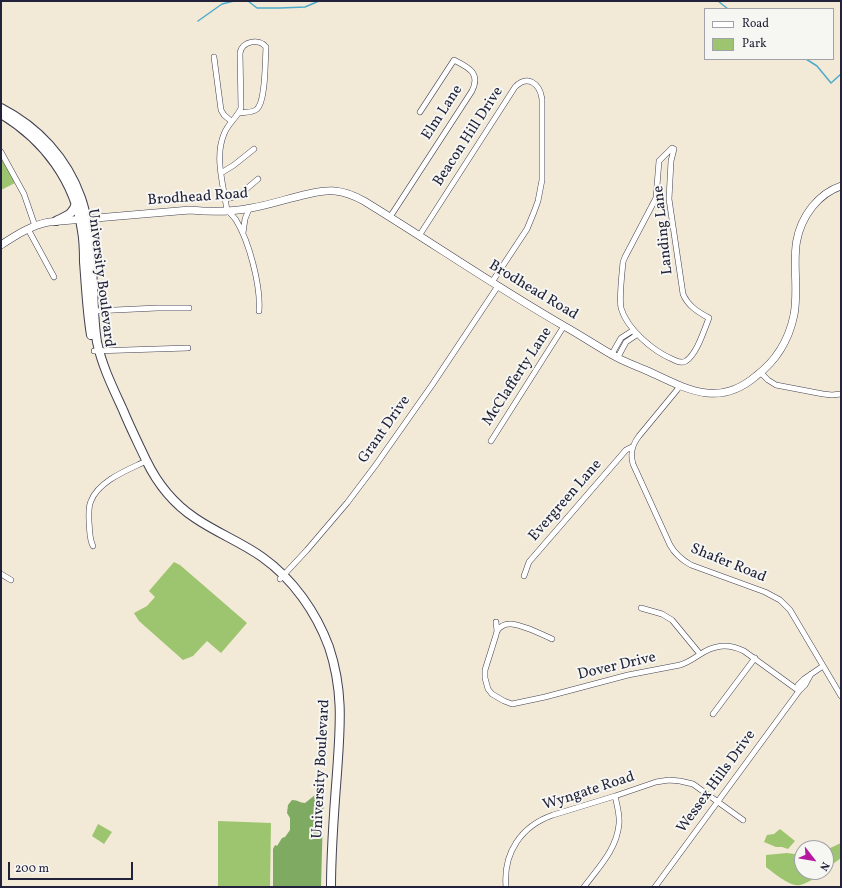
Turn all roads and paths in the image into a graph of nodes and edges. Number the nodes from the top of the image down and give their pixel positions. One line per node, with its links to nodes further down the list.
1 (214, 57): 6 (street)
2 (1, 108): 17 (main road, University Boulevard)
3 (420, 112): 16 (street, Elm Lane)
4 (239, 113): 4 (street); 6 (street)
5 (1, 114): 13 (main road, University Boulevard)
6 (231, 121): 9 (street)
7 (254, 148): 9 (street)
8 (1, 152): 19 (street)
9 (221, 173): 12 (street)
10 (258, 179): 12 (street)
11 (841, 186): 33 (main road, Brodhead Road)
12 (225, 199): 15 (street)
13 (76, 203): 17 (main road, University Boulevard); 18 (main road)
14 (248, 208): 15 (main road, Brodhead Road); 16 (main road, Brodhead Road); 20 (street)
15 (227, 211): 17 (main road, Brodhead Road); 20 (street)
16 (390, 217): 21 (main road, Brodhead Road)
17 (83, 220): 18 (main road, Brodhead Road); 26 (main road, University Boulevard); 31 (main road, University Boulevard)
18 (56, 221): 19 (main road, Brodhead Road)
19 (32, 227): 22 (main road, Brodhead Road); 23 (street)
20 (243, 234): 27 (street)
21 (419, 236): 24 (main road, Brodhead Road); 24 (street, Beacon Hill Drive)
22 (1, 244)
23 (54, 277)
24 (495, 284): 28 (main road, Brodhead Road); 42 (street, Grant Drive)
25 (189, 308): 26 (street)
26 (94, 311): 31 (main road, University Boulevard)
27 (259, 311)
28 (564, 326): 32 (main road, Brodhead Road); 36 (street, McClafferty Lane)
29 (635, 332): 29 (street, Landing Lane); 32 (street)
30 (188, 348): 31 (street)
31 (97, 351): 38 (main road, University Boulevard); 42 (main road, University Boulevard)
32 (615, 356): 34 (main road, Brodhead Road)
33 (761, 373): 34 (main road, Brodhead Road); 35 (street)
34 (680, 385): 37 (street)
35 (841, 394)
36 (491, 440)
37 (632, 447): 41 (street, Evergreen Lane); 50 (street, Shafer Road)
38 (142, 463): 39 (street); 42 (main road, University Boulevard)
39 (93, 546)
40 (1, 574): 43 (street)
41 (524, 576)
42 (282, 577): 59 (main road, University Boulevard); 60 (main road, University Boulevard)
43 (11, 580)
44 (640, 608): 48 (street)
45 (496, 622): 46 (street)
46 (497, 631): 47 (street); 48 (street, Dover Drive)
47 (552, 639)
48 (700, 654): 49 (street, Dover Drive)
49 (755, 658): 52 (street, Dover Drive); 55 (street)
50 (823, 666): 51 (street, Wessex Hills Drive); 54 (street, Shafer Road)
51 (811, 674): 52 (street, Wessex Hills Drive); 53 (street, Wessex Hills Drive)
52 (795, 685): 53 (street, Dover Drive)
53 (799, 691): 57 (street, Wessex Hills Drive)
54 (841, 696)
55 (714, 714)
56 (615, 796): 57 (street, Wyngate Road); 61 (street, Wyngate Road); 62 (street)
57 (717, 802): 58 (street, Wyngate Road); 63 (street, Wessex Hills Drive)
58 (743, 820)
59 (326, 887)
60 (331, 887)
61 (506, 887)
62 (584, 887)
63 (655, 887)

